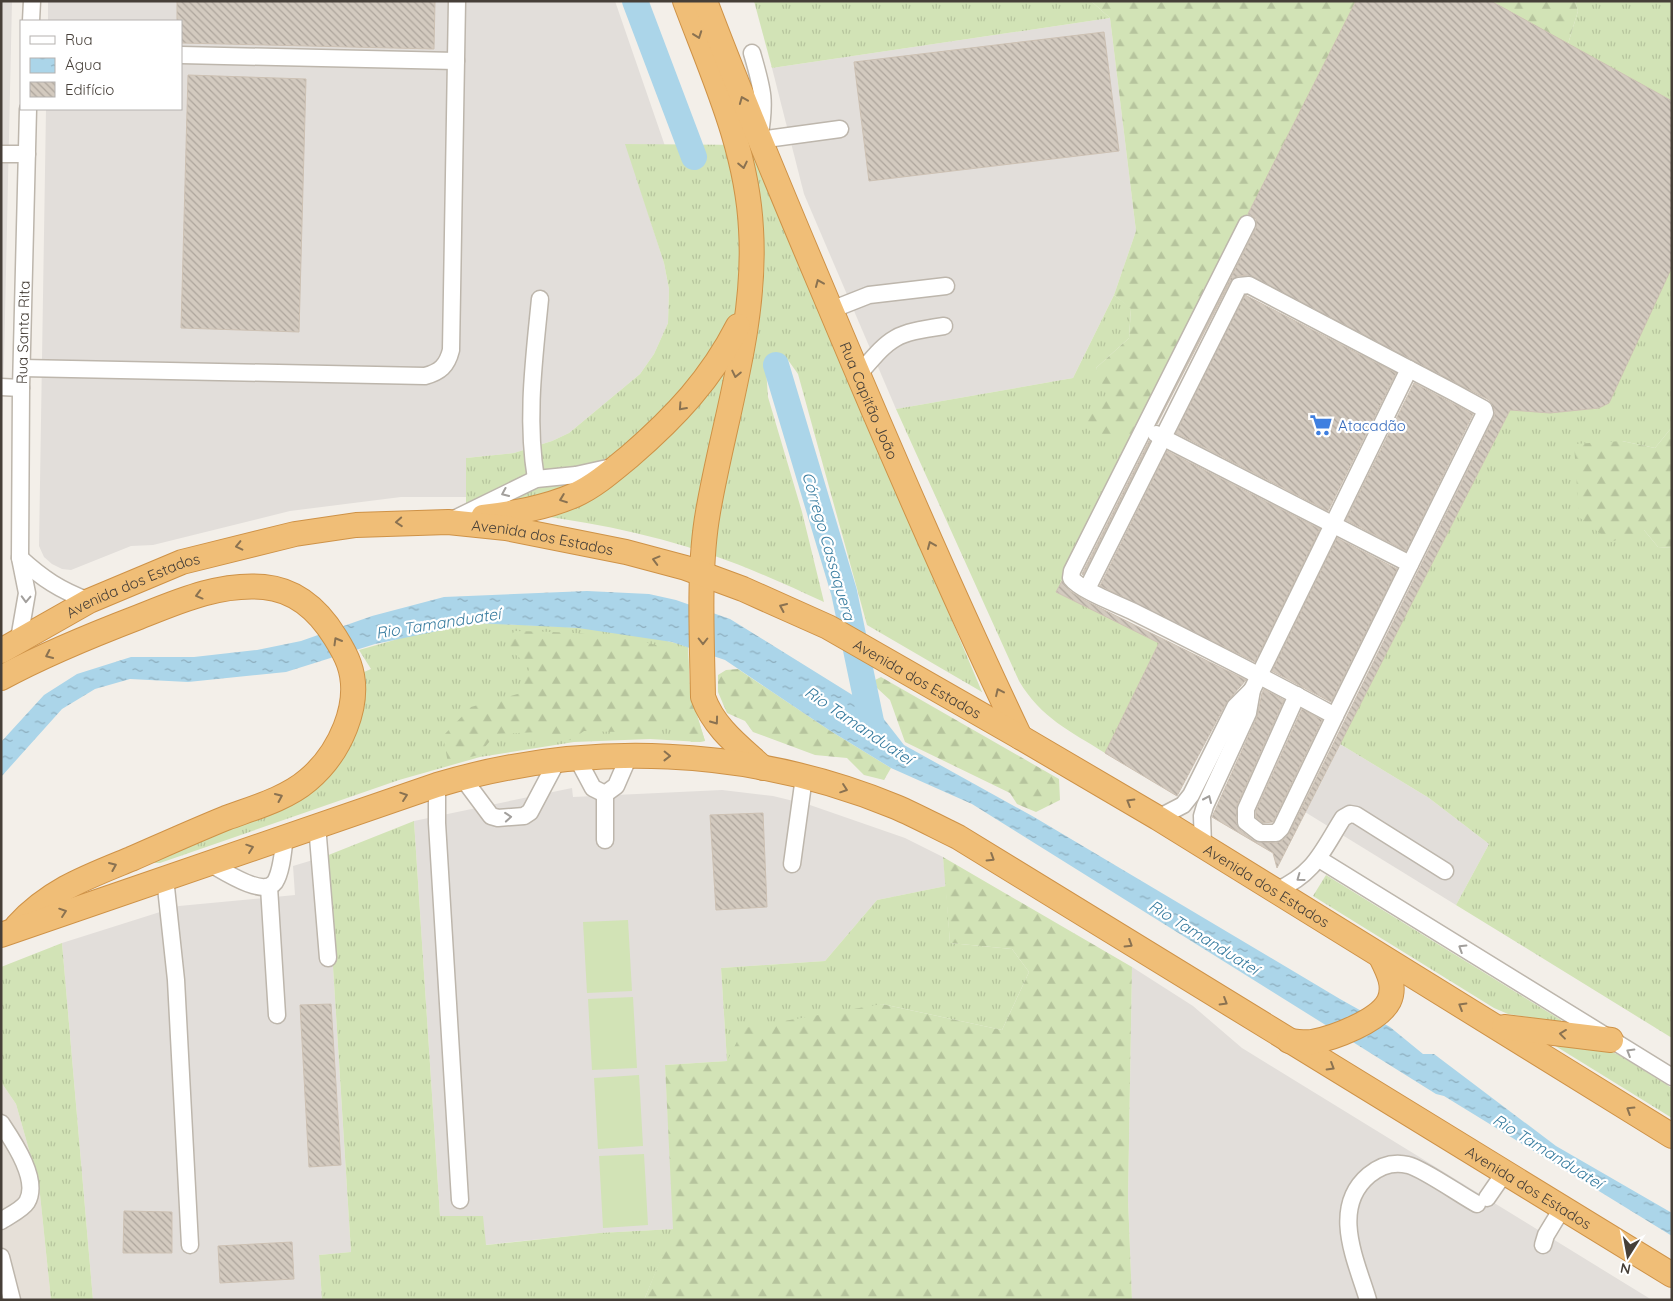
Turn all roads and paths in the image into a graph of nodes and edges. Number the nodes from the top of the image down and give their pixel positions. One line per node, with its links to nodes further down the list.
1 (32, 1): 5 (street)
2 (457, 1): 8 (street)
3 (686, 1): 9 (highway, one-way to 9)
4 (705, 1): 9 (highway)
5 (31, 20)
6 (752, 53): 12 (street)
7 (182, 55): 8 (street)
8 (456, 61): 21 (street)
9 (719, 66): 12 (highway, Rua Capitão João, one-way to 9); 18 (highway, one-way to 18)
10 (28, 110): 14 (street, Rua Santa Rita)
11 (840, 129): 12 (street)
12 (759, 140): 19 (highway, Rua Capitão João, one-way to 12)
13 (1, 154): 14 (street)
14 (27, 154): 21 (street, Rua Santa Rita)
15 (1247, 224): 26 (street)
16 (946, 286): 19 (street)
17 (540, 299): 29 (street)
18 (747, 308): 28 (highway, one-way to 28); 34 (highway, one-way to 34)
19 (831, 310): 23 (highway, Rua Capitão João)
20 (944, 326): 23 (street)
21 (22, 368): 25 (street, Rua Santa Rita)
22 (1409, 369): 27 (street); 31 (street); 33 (street)
23 (858, 375): 42 (highway, Rua Capitão João, one-way to 23)
24 (1, 388): 25 (street)
25 (21, 388): 32 (street, Rua Santa Rita)
26 (1144, 428): 27 (street); 35 (street)
27 (1164, 438): 31 (street); 35 (street)
28 (619, 465): 29 (street); 30 (highway, one-way to 30)
29 (536, 479): 30 (street, one-way to 30)
30 (448, 522): 34 (highway, Avenida dos Estados, one-way to 30); 36 (highway, Avenida dos Estados, one-way to 36)
31 (1332, 524): 33 (street); 39 (street)
32 (20, 558): 36 (street); 37 (street, Rua Santa Rita, one-way to 37)
33 (1410, 564): 41 (street)
34 (702, 573): 42 (highway, Avenida dos Estados, one-way to 34); 45 (highway, one-way to 45)
35 (1087, 589): 39 (street)
36 (89, 600): 37 (highway, Avenida dos Estados)
37 (10, 645)
38 (1, 678): 62 (highway, one-way to 38)
39 (1256, 682): 40 (street); 50 (street); 54 (street, one-way to 39)
40 (1297, 695): 41 (street); 41 (street)
41 (1335, 716)
42 (1020, 736): 50 (highway, Avenida dos Estados, one-way to 42)
43 (629, 756): 44 (highway, Avenida dos Estados); 45 (highway, Avenida dos Estados, one-way to 45); 49 (street)
44 (568, 758): 46 (highway, Avenida dos Estados); 46 (street, one-way to 44); 49 (street)
45 (763, 768): 47 (highway, Avenida dos Estados)
46 (462, 777): 48 (highway, Avenida dos Estados)
47 (804, 777): 57 (street); 68 (highway, Avenida dos Estados, one-way to 68)
48 (437, 785): 51 (highway, Avenida dos Estados, one-way to 48); 73 (street)
49 (605, 794): 53 (street)
50 (1158, 818): 54 (highway, Avenida dos Estados)
51 (317, 825): 52 (highway, Avenida dos Estados); 63 (street)
52 (285, 837): 56 (highway, Avenida dos Estados, one-way to 52); 60 (street)
53 (605, 840)
54 (1203, 846): 61 (highway, Avenida dos Estados)
55 (1319, 859): 58 (street); 61 (street, one-way to 61); 67 (street, one-way to 55)
56 (209, 863): 59 (highway, Avenida dos Estados); 60 (street)
57 (792, 864)
58 (1445, 871)
59 (165, 878): 62 (highway, Avenida dos Estados, one-way to 59); 76 (street)
60 (269, 887): 65 (street)
61 (1276, 891): 64 (highway, Avenida dos Estados)
62 (8, 932)
63 (328, 958)
64 (1381, 958): 66 (highway, Avenida dos Estados, one-way to 64); 68 (highway)
65 (277, 1016)
66 (1495, 1026): 67 (highway, one-way to 66); 71 (highway, Avenida dos Estados, one-way to 66)
67 (1611, 1040): 69 (street, one-way to 67)
68 (1289, 1041): 72 (highway, Avenida dos Estados, one-way to 72)
69 (1672, 1077)
70 (1, 1122): 75 (street)
71 (1672, 1136)
72 (1505, 1172): 74 (highway, Avenida dos Estados); 81 (street)
73 (460, 1200)
74 (1563, 1207): 77 (street); 79 (highway, Avenida dos Estados)
75 (1, 1221)
76 (190, 1245)
77 (1543, 1245)
78 (1, 1257): 80 (street)
79 (1672, 1275)
80 (12, 1300)
81 (1368, 1300)

